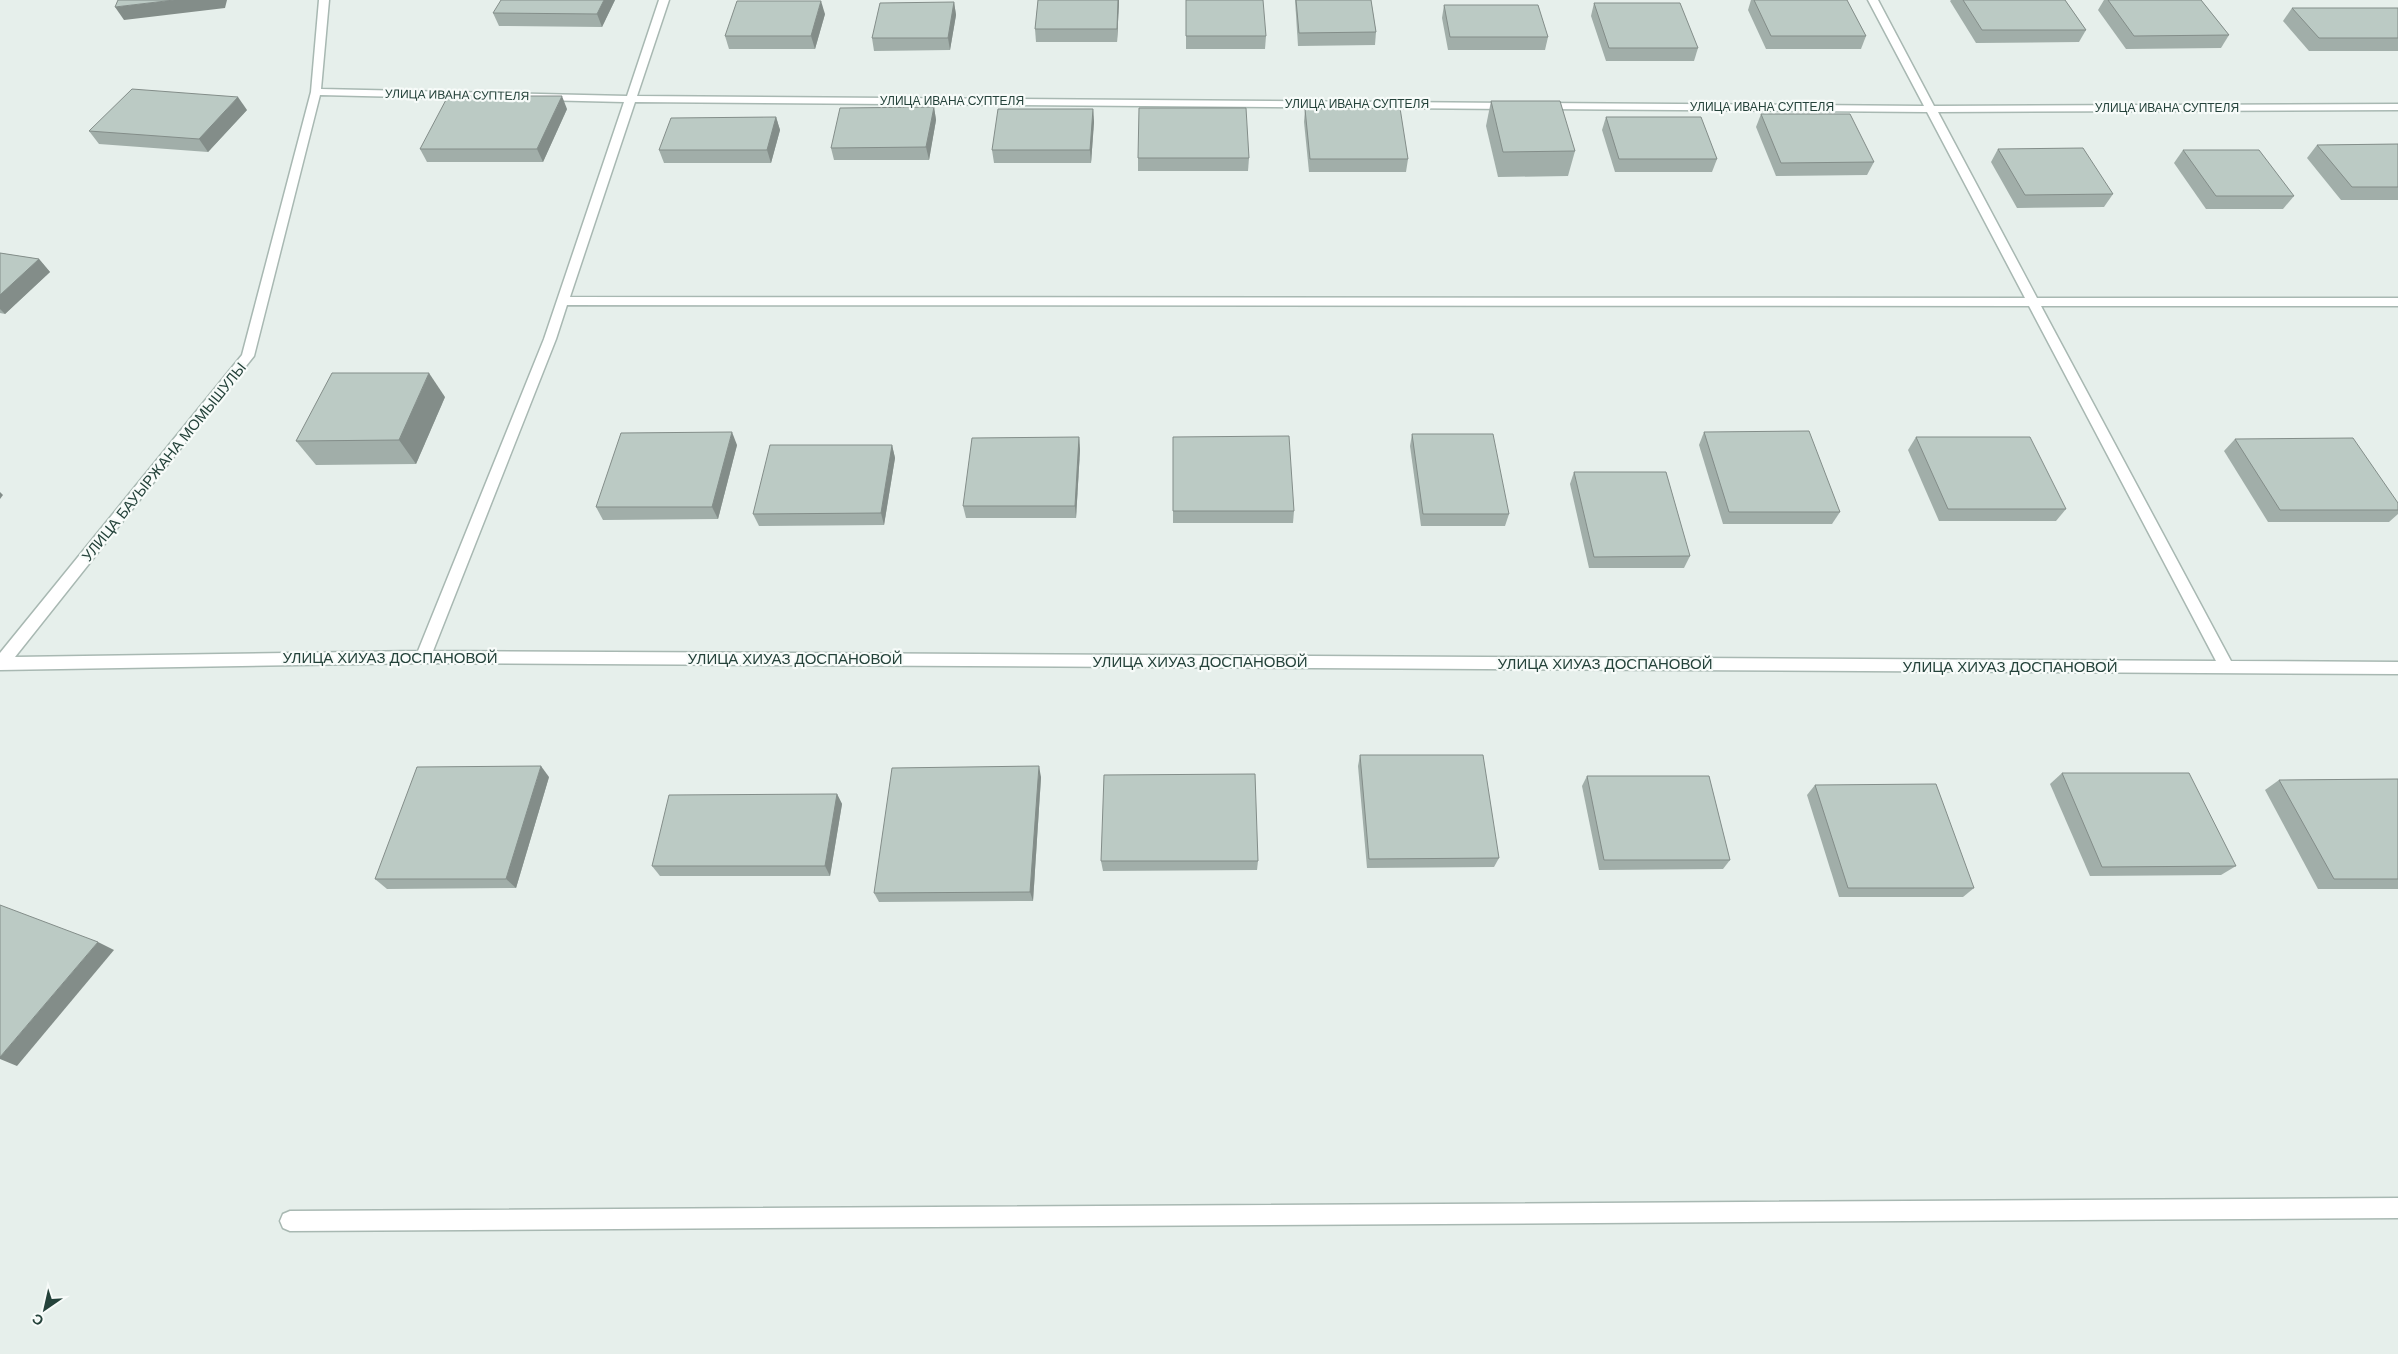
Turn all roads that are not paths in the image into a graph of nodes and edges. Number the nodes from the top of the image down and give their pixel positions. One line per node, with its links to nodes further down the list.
1 (324, 0): 4 (street, УЛИЦА БАУЫРЖАНА МОМЫШУЛЫ)
2 (664, 0): 5 (street)
3 (1873, 0): 7 (street)
4 (316, 92): 5 (street, УЛИЦА ИВАНА СУПТЕЛЯ); 12 (street, УЛИЦА БАУЫРЖАНА МОМЫШУЛЫ)
5 (632, 99): 7 (street, УЛИЦА ИВАНА СУПТЕЛЯ); 8 (street)
6 (2398, 107): 7 (street, УЛИЦА ИВАНА СУПТЕЛЯ)
7 (1931, 109): 9 (street)
8 (561, 301): 9 (street); 11 (street)
9 (2033, 302): 10 (street); 13 (street)
10 (2398, 302)
11 (423, 657): 12 (street, УЛИЦА ХИУАЗ ДОСПАНОВОЙ); 13 (street, УЛИЦА ХИУАЗ ДОСПАНОВОЙ)
12 (1, 664)
13 (2227, 668): 14 (street, УЛИЦА ХИУАЗ ДОСПАНОВОЙ)
14 (2398, 668)
15 (2398, 1208): 16 (street)
16 (290, 1221)

